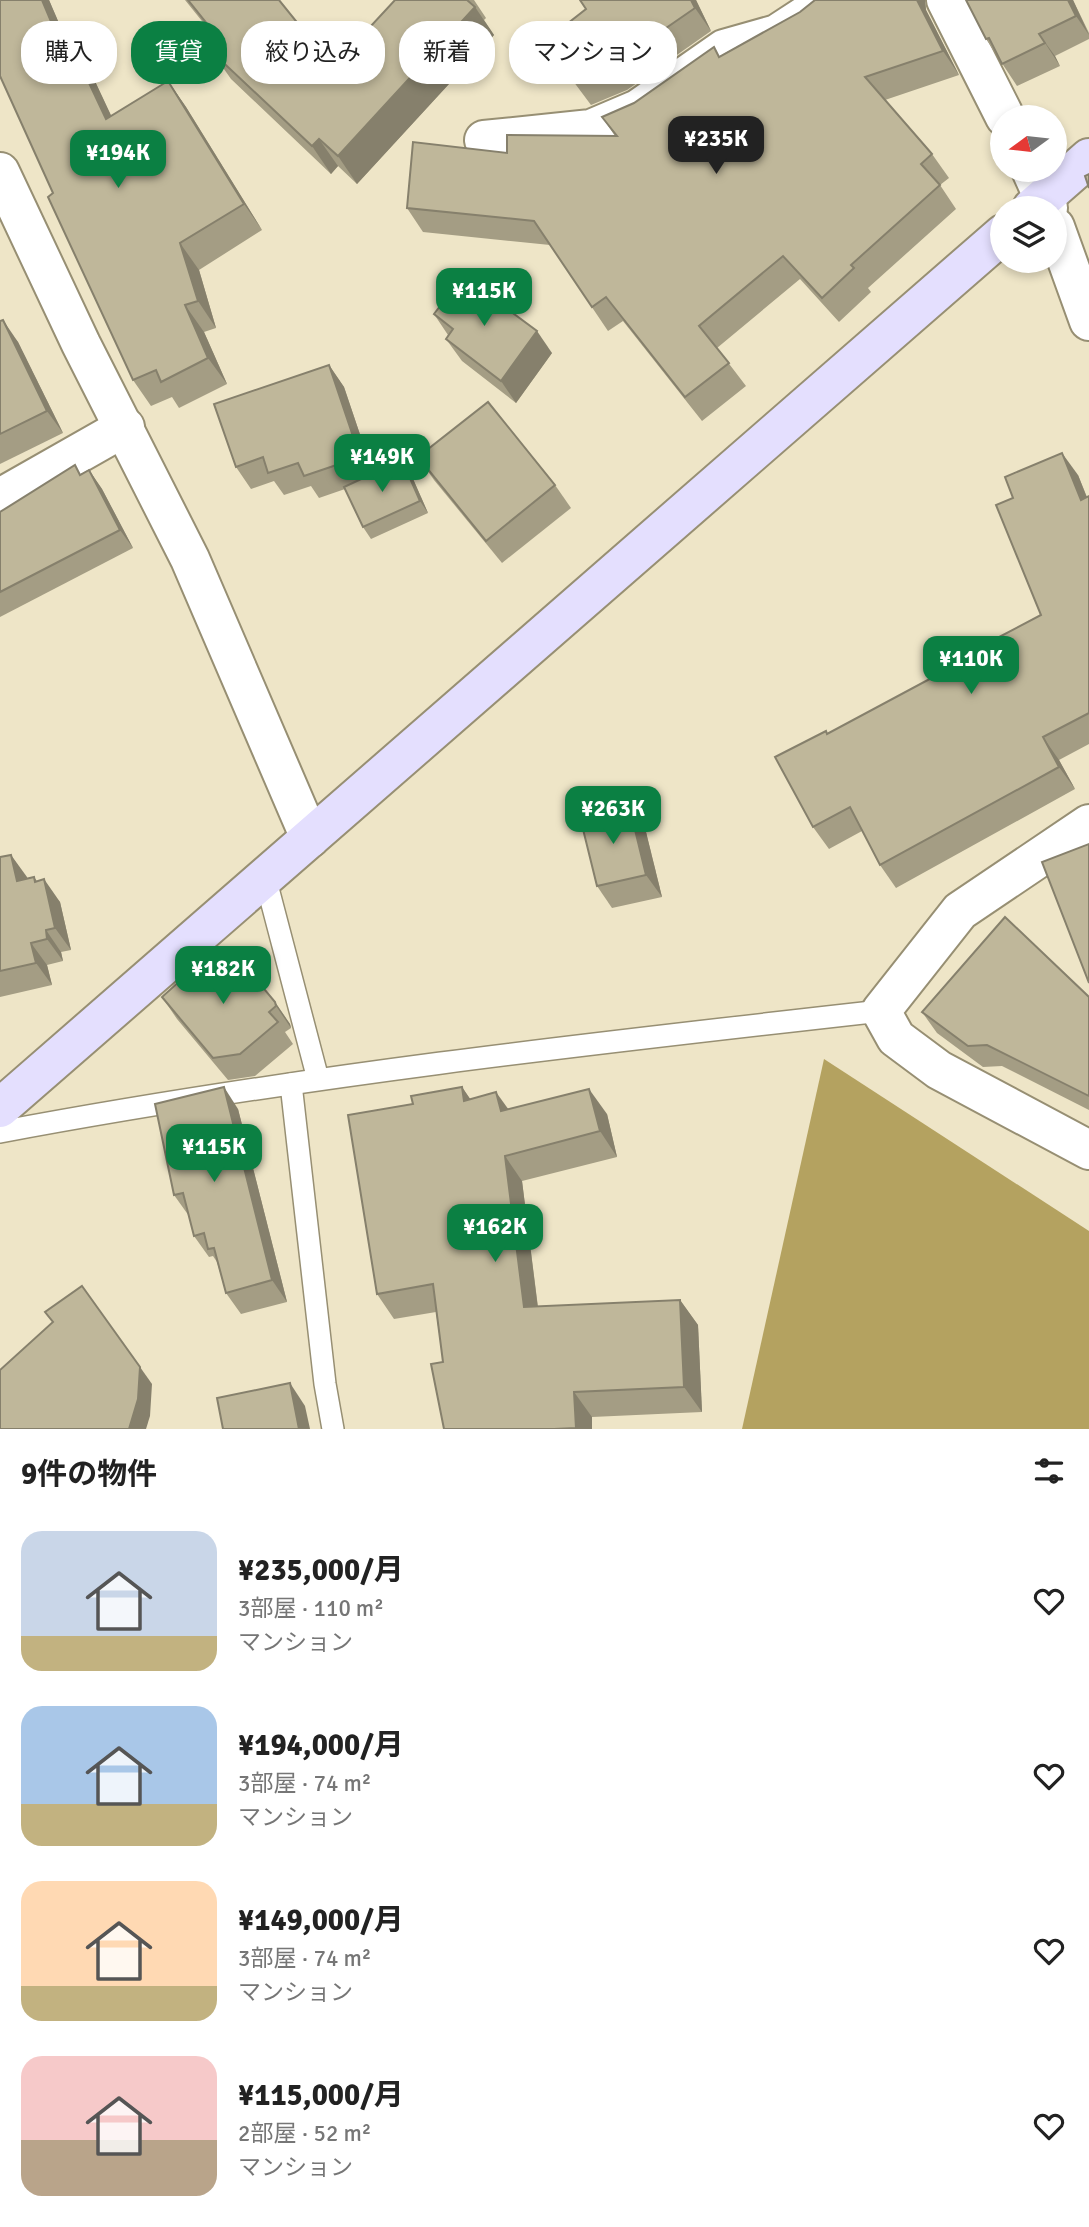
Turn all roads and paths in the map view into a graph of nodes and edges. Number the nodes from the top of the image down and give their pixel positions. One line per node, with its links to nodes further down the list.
1 (830, 0): 4 (street)
2 (947, 0): 3 (street)
3 (999, 105)
4 (484, 141)
5 (1089, 158): 7 (street)
6 (0, 172): 11 (street)
7 (1048, 196)
8 (990, 245): 14 (street)
9 (1067, 265): 10 (street)
10 (1089, 321)
11 (125, 427): 12 (street); 14 (street)
12 (0, 498)
13 (1089, 824): 16 (street)
14 (310, 838): 15 (street)
15 (265, 877): 17 (lane); 19 (street)
16 (881, 1011): 17 (lane); 21 (street)
17 (318, 1079): 18 (lane)
18 (291, 1084): 20 (lane); 22 (lane)
19 (0, 1108)
20 (0, 1132)
21 (1089, 1150)
22 (333, 1429)

